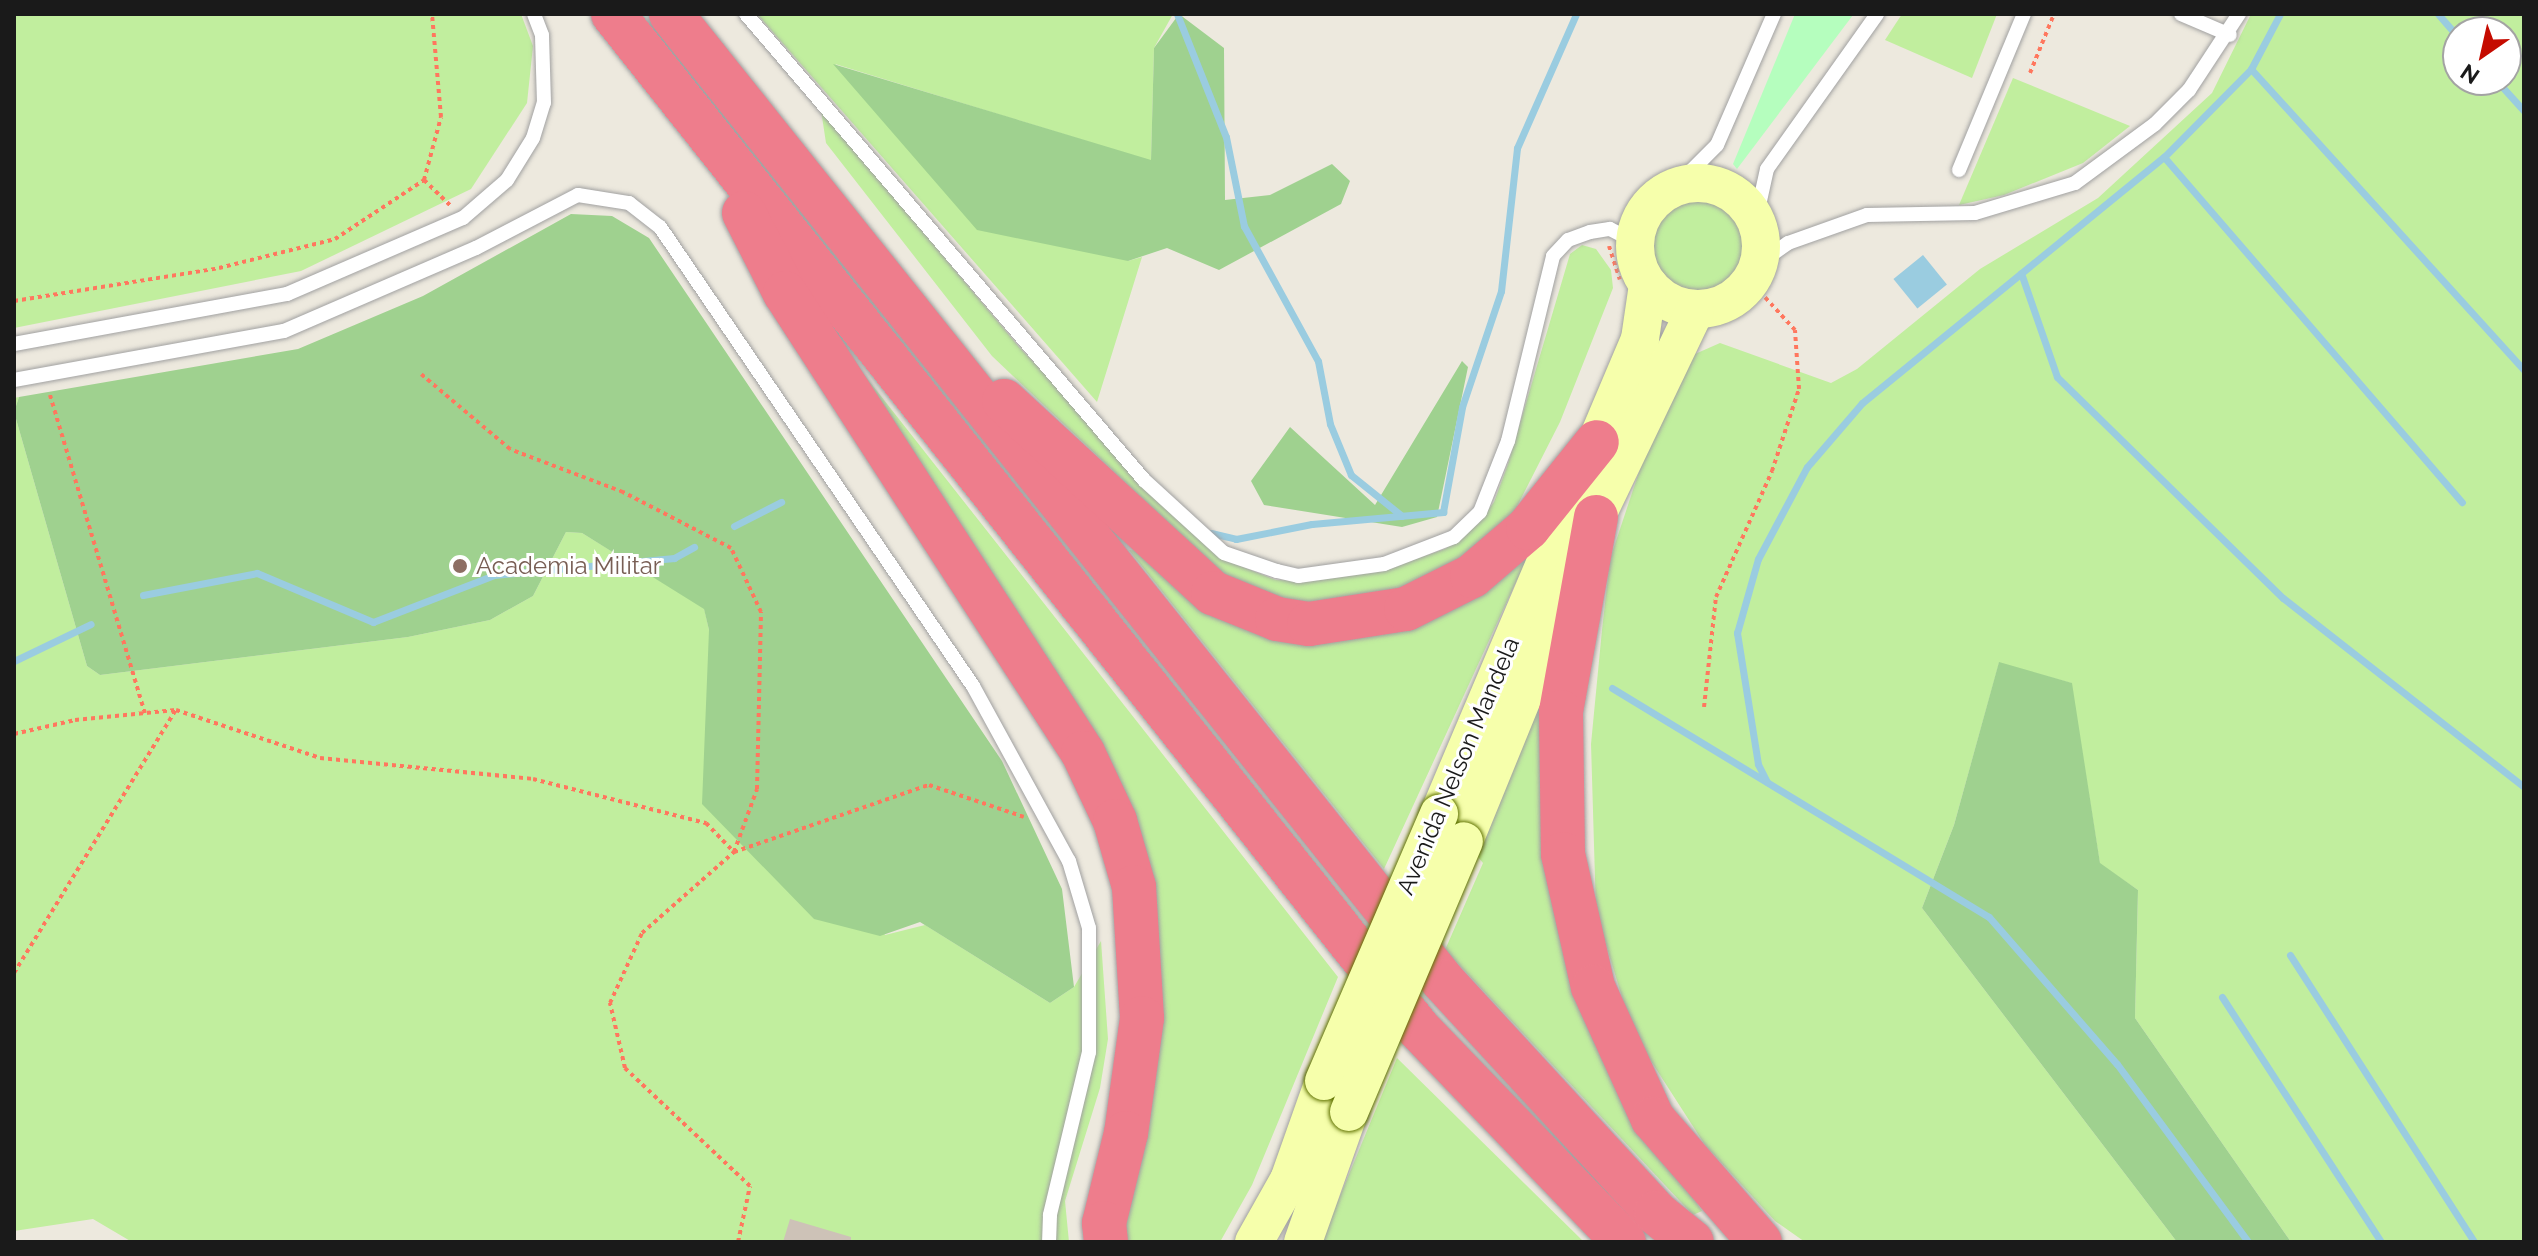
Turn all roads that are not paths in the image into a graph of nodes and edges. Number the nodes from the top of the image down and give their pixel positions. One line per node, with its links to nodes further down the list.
1 (534, 14): 20 (lane)
2 (613, 14): 11 (highway)
3 (671, 14): 18 (highway)
4 (746, 14): 15 (lane)
5 (1774, 14): 13 (lane)
6 (1877, 14): 14 (lane)
7 (2024, 14): 12 (lane)
8 (2181, 14): 10 (lane)
9 (2239, 14): 10 (lane)
10 (2230, 35): 16 (lane)
11 (701, 129): 26 (highway); 29 (highway)
12 (1959, 170)
13 (1675, 187): 14 (main road); 15 (main road)
14 (1756, 219): 16 (main road)
15 (1635, 242): 17 (main road)
16 (1756, 272): 19 (main road)
17 (1648, 285): 19 (main road); 22 (main road, Avenida Nelson Mandela)
18 (897, 303): 22 (highway); 30 (highway)
19 (1695, 310): 23 (main road, Avenida Nelson Mandela)
20 (14, 344)
21 (14, 380): 25 (lane)
22 (1597, 442): 24 (main road, Avenida Nelson Mandela)
23 (1596, 517): 24 (main road, Avenida Nelson Mandela); 31 (highway)
24 (1452, 828): 27 (main road, Avenida Nelson Mandela, bridge); 28 (main road, Avenida Nelson Mandela, bridge)
25 (1049, 1242)
26 (1106, 1242)
27 (1254, 1242)
28 (1303, 1242)
29 (1624, 1242)
30 (1692, 1242)
31 (1760, 1242)

